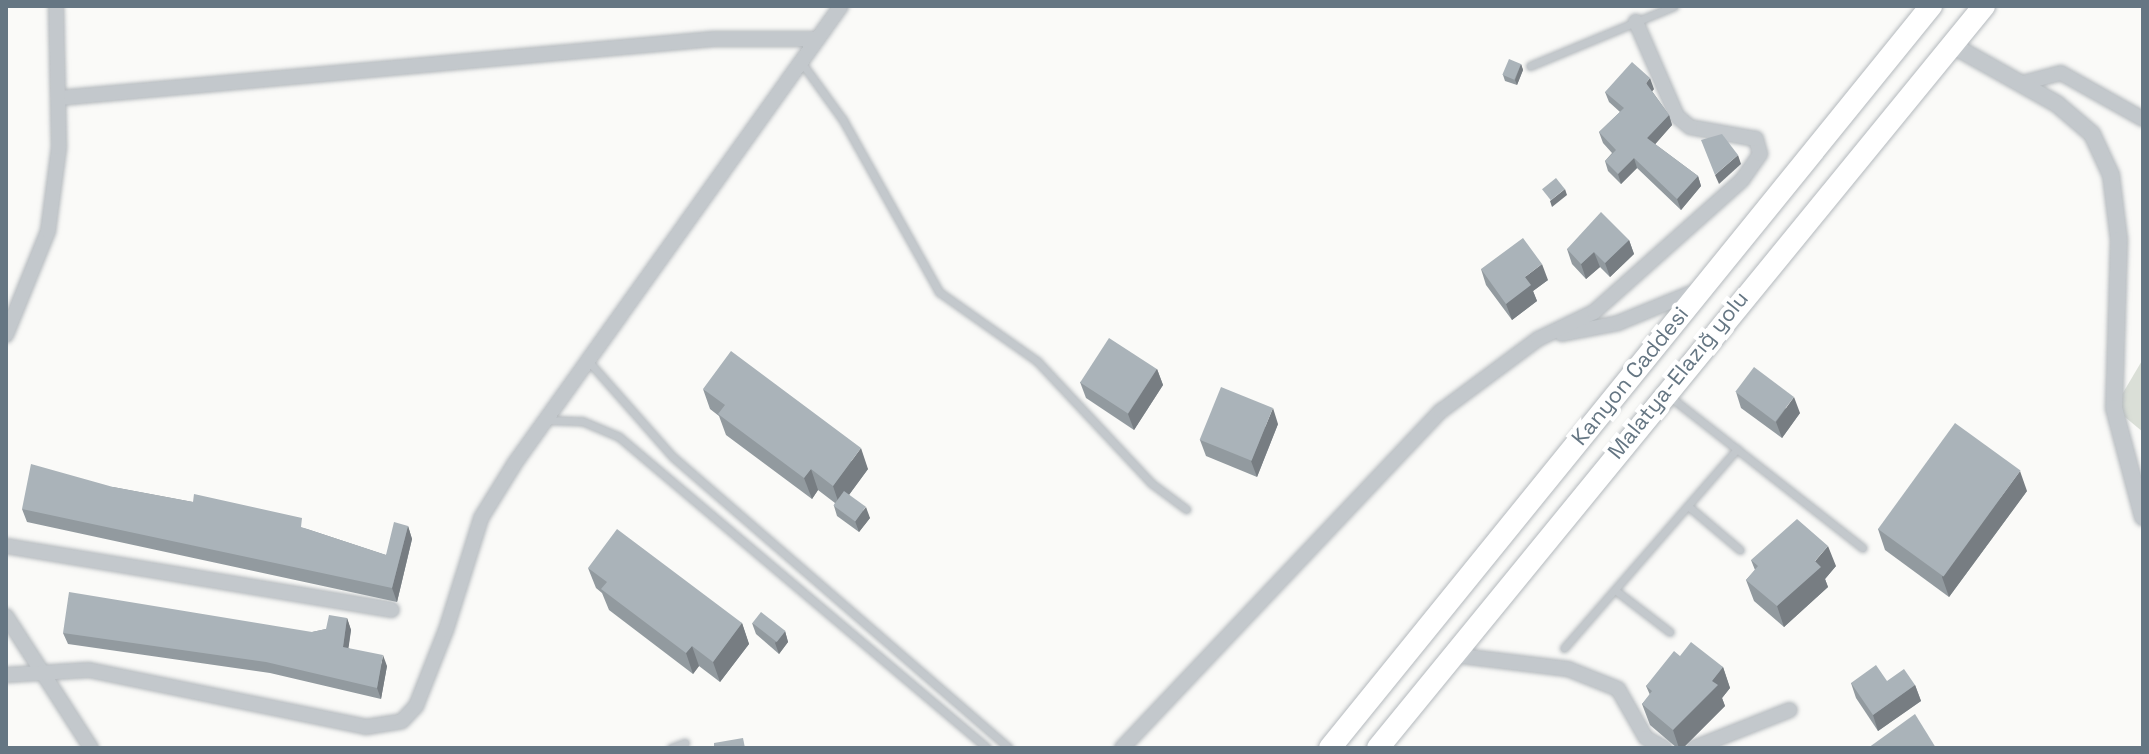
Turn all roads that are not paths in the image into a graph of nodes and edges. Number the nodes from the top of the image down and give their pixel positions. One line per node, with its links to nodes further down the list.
1 (56, 6): 12 (street)
2 (841, 6): 7 (street)
3 (1674, 6): 6 (lane)
4 (1931, 6): 14 (highway, Kanyon Caddesi)
5 (1984, 6): 8 (highway, Malatya-Elazığ yolu)
6 (1636, 22): 10 (lane); 16 (street)
7 (817, 39): 9 (street); 12 (street)
8 (1952, 45): 11 (street); 18 (highway, Malatya-Elazığ yolu)
9 (801, 62): 17 (street); 22 (lane)
10 (1530, 66)
11 (2023, 83): 13 (street); 23 (street)
12 (59, 98): 15 (street)
13 (2143, 119)
14 (1700, 289): 16 (street); 42 (highway, Kanyon Caddesi)
15 (6, 335)
16 (1538, 339): 41 (street)
17 (590, 363): 19 (street); 40 (lane)
18 (1664, 393): 20 (lane); 32 (highway, Malatya-Elazığ yolu)
19 (547, 420): 33 (street); 39 (lane)
20 (1737, 449): 21 (lane); 25 (lane)
21 (1688, 506): 26 (lane); 27 (lane)
22 (1186, 509)
23 (2143, 517)
24 (6, 546): 28 (street)
25 (1863, 548)
26 (1740, 550)
27 (1615, 590): 30 (lane); 31 (lane)
28 (392, 610)
29 (6, 616): 33 (street)
30 (1670, 632)
31 (1564, 648)
32 (1453, 655): 43 (highway, Malatya-Elazığ yolu); 44 (street)
33 (35, 671): 34 (street); 37 (street)
34 (6, 675)
35 (1790, 710): 45 (street)
36 (685, 743): 38 (lane)
37 (91, 748)
38 (671, 748)
39 (987, 748)
40 (1009, 748)
41 (1122, 748)
42 (1330, 748)
43 (1378, 748)
44 (1664, 748)
45 (1694, 748)

